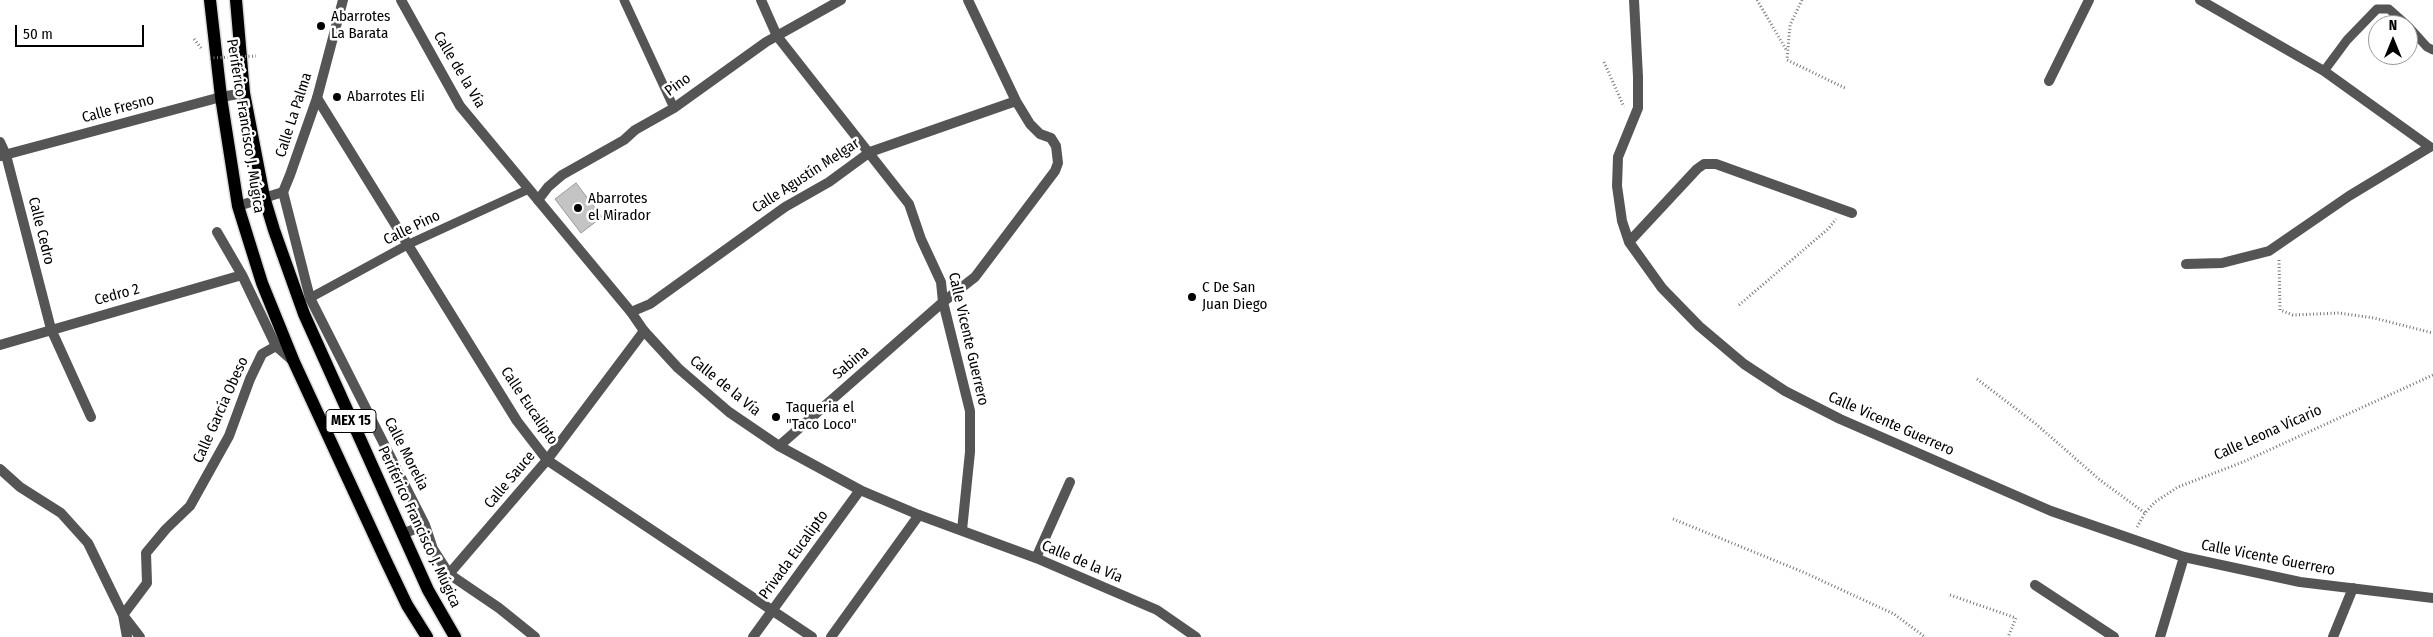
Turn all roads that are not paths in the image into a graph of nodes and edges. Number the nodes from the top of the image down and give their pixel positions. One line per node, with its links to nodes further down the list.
1 (210, 0): 21 (main road, Periférico Francisco J. Múgica / MEX 15)
2 (236, 0): 20 (main road, Periférico Francisco J. Múgica / MEX 15)
3 (343, 0): 22 (street, Calle La Palma)
4 (401, 0): 28 (street, Calle de la Vía)
5 (624, 0): 24 (lane)
6 (761, 0): 15 (street, Calle Vicente Guerrero)
7 (841, 0): 15 (street, Pino)
8 (968, 0): 23 (street)
9 (1634, 0): 35 (street, Calle Vicente Guerrero)
10 (2090, 0): 19 (street)
11 (2200, 0): 18 (street)
12 (2371, 15): 13 (lane)
13 (2396, 15)
14 (2368, 18): 18 (lane)
15 (777, 36): 24 (street, Pino); 26 (street, Calle Vicente Guerrero)
16 (2418, 37): 17 (lane)
17 (2433, 50)
18 (2324, 71): 37 (street)
19 (2049, 81)
20 (244, 93): 21 (street, Calle Fresno); 30 (main road, Periférico Francisco J. Múgica / MEX 15)
21 (221, 97): 27 (street, Calle Fresno); 32 (main road, Periférico Francisco J. Múgica / MEX 15)
22 (317, 98): 29 (street, Calle La Palma); 36 (street, Calle Eucalipto)
23 (1016, 101): 26 (street, Calle Agustín Melgar); 40 (street, Sabina)
24 (674, 108): 31 (street, Pino)
25 (0, 142): 27 (street, Calle Cedro)
26 (870, 152): 40 (street, Calle Vicente Guerrero); 41 (street, Calle Agustín Melgar)
27 (3, 156): 42 (street, Calle Cedro)
28 (530, 189): 31 (street, Calle de la Vía); 36 (lane, Calle Pino)
29 (283, 192): 30 (street); 39 (street, Calle Morelia)
30 (264, 197): 32 (street); 56 (main road, Periférico Francisco J. Múgica / MEX 15)
31 (538, 200): 41 (street, Calle de la Vía)
32 (238, 206): 46 (main road, Periférico Francisco J. Múgica / MEX 15)
33 (1848, 211): 35 (street)
34 (217, 232): 38 (street)
35 (1629, 242): 57 (street, Calle Vicente Guerrero)
36 (409, 244): 39 (lane, Calle Pino); 49 (street, Calle Eucalipto)
37 (2186, 264)
38 (242, 275): 42 (street, Cedro 2); 45 (street)
39 (310, 298): 54 (street, Calle Morelia)
40 (943, 302): 48 (street, Sabina); 55 (street, Calle Vicente Guerrero)
41 (631, 312): 43 (street, Calle de la Vía)
42 (51, 329): 44 (street, Cedro 2); 47 (street, Calle Cedro)
43 (644, 331): 48 (street, Calle de la Vía); 49 (street, Calle Sauce)
44 (0, 346)
45 (276, 346): 46 (street); 64 (street, Calle García Obeso)
46 (294, 362): 67 (main road, Periférico Francisco J. Múgica / MEX 15)
47 (91, 417)
48 (779, 446): 52 (street, Calle de la Vía)
49 (547, 460): 59 (street, Calle Sauce); 63 (street, Calle Eucalipto)
50 (0, 469): 64 (street)
51 (1070, 482): 58 (street)
52 (860, 490): 53 (street, Calle de la Vía); 63 (street, Privada Eucalipto)
53 (919, 516): 55 (street, Calle de la Vía); 72 (street)
54 (425, 525): 56 (street); 59 (street, Calle Morelia)
55 (962, 530): 58 (street, Calle de la Vía)
56 (402, 534): 68 (main road, Periférico Francisco J. Múgica / MEX 15)
57 (2184, 557): 61 (street, Calle Vicente Guerrero); 75 (street)
58 (1036, 558): 73 (street, Calle de la Vía)
59 (449, 574): 69 (street, Calle Morelia)
60 (2035, 585): 74 (street)
61 (2353, 588): 62 (street, Calle Vicente Guerrero); 76 (street)
62 (2433, 598)
63 (773, 610): 70 (street, Privada Eucalipto); 71 (street, Calle Eucalipto)
64 (123, 615): 65 (street); 66 (street)
65 (127, 637)
66 (140, 637)
67 (426, 637)
68 (455, 637)
69 (535, 637)
70 (752, 637)
71 (812, 637)
72 (831, 637)
73 (1196, 637)
74 (2114, 637)
75 (2160, 637)
76 (2333, 637)

